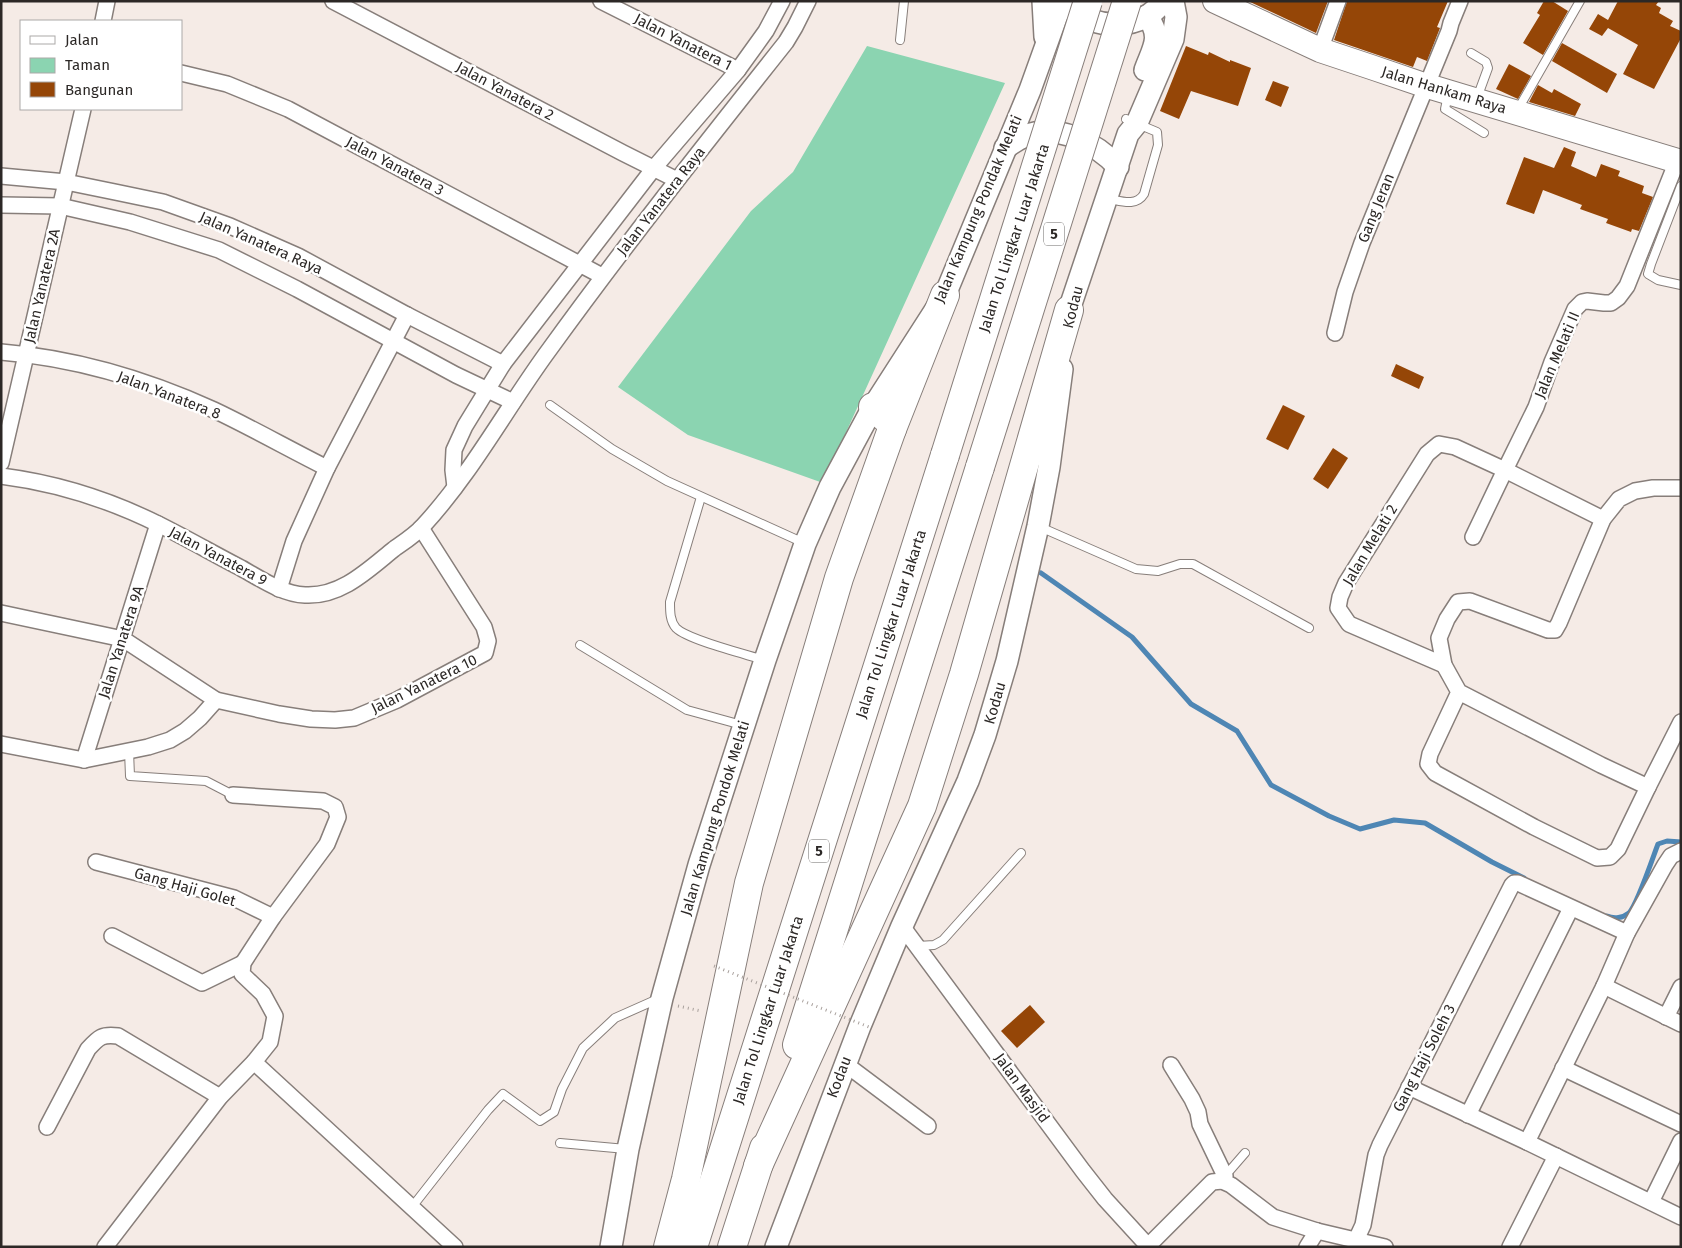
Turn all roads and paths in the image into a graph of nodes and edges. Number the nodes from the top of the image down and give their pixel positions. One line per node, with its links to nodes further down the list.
1 (108, 1): 17 (street)
2 (333, 1): 33 (street, Jalan Yanatera 2)
3 (601, 1): 22 (street, Jalan Yanatera 1)
4 (782, 1): 22 (street, Jalan Yanatera Raya)
5 (808, 1): 36 (street, Jalan Yanatera Raya)
6 (904, 1): 18 (lane)
7 (1043, 1): 21 (main road)
8 (1062, 1): 16 (main road); 21 (main road, Jalan Kampung Pondak Melati)
9 (1088, 1): 133 (highway, Jalan Tol Lingkar Luar Jakarta / 5, bridge)
10 (1164, 1): 16 (main road)
11 (1173, 1): 24 (main road, Kodau)
12 (1215, 1): 19 (main road, Jalan Hankam Raya)
13 (1338, 1): 19 (street)
14 (1460, 1): 25 (street, Gang Jeran)
15 (1580, 1): 28 (lane)
16 (1137, 9): 24 (main road, Kodau); 121 (highway, 5, bridge)
17 (103, 20)
18 (900, 40)
19 (1320, 50): 25 (main road, Jalan Hankam Raya)
20 (1471, 53): 26 (lane)
21 (1042, 58): 31 (main road, Jalan Kampung Pondak Melati)
22 (738, 70): 33 (street, Jalan Yanatera Raya)
23 (182, 72): 42 (street, Jalan Yanatera 3)
24 (1147, 84): 29 (main road, Kodau)
25 (1432, 88): 26 (main road, Jalan Hankam Raya); 30 (lane); 48 (street, Gang Jeran)
26 (1476, 101): 28 (main road, Jalan Hankam Raya)
27 (83, 110): 37 (street, Jalan Yanatera 2A)
28 (1516, 113): 32 (main road, Jalan Hankam Raya)
29 (1132, 120): 34 (main road, Kodau); 39 (lane)
30 (1484, 133)
31 (1005, 148): 34 (main road); 45 (main road, Jalan Kampung Pondak Melati)
32 (1679, 161): 60 (street, Jalan Melati II)
33 (654, 168): 36 (street, Jalan Yanatera 2); 42 (street, Jalan Yanatera Raya)
34 (1118, 168): 39 (main road, Kodau)
35 (1, 176): 37 (street, Jalan Yanatera Raya)
36 (677, 180): 43 (street, Jalan Yanatera Raya)
37 (66, 182): 41 (street, Jalan Yanatera 2A); 47 (street, Jalan Yanatera Raya)
38 (1680, 190): 44 (lane)
39 (1107, 199): 46 (main road, Kodau)
40 (1, 205): 41 (street, Jalan Yanatera Raya)
41 (60, 206): 49 (street, Jalan Yanatera Raya); 51 (street, Jalan Yanatera 2A)
42 (579, 263): 43 (street, Jalan Yanatera 3); 52 (street, Jalan Yanatera Raya)
43 (602, 276): 54 (street, Jalan Yanatera Raya)
44 (1681, 286)
45 (945, 295): 56 (main road, Jalan Kampung Pondak Melati); 57 (highway)
46 (1069, 310): 67 (main road, Kodau); 121 (highway)
47 (407, 315): 49 (street); 52 (street, Jalan Yanatera Raya)
48 (1335, 333)
49 (393, 342): 53 (street, Jalan Yanatera Raya); 59 (street)
50 (1, 352): 51 (street, Jalan Yanatera 8)
51 (26, 354): 58 (street, Jalan Yanatera 2A); 59 (street, Jalan Yanatera 8)
52 (503, 364): 53 (street, Jalan Yanatera Raya)
53 (487, 390): 54 (street, Jalan Yanatera Raya); 62 (street, Jalan Yanatera Raya)
54 (513, 402): 62 (street, Jalan Yanatera Raya)
55 (550, 405): 64 (lane)
56 (874, 407): 57 (highway); 70 (main road, Jalan Kampung Pondok Melati)
57 (892, 429): 132 (highway)
58 (1, 463)
59 (327, 468): 71 (street)
60 (1504, 470): 65 (street); 69 (street); 77 (street, Jalan Melati 2)
61 (1, 476): 66 (street, Jalan Yanatera 9)
62 (455, 487): 68 (street, Jalan Yanatera Raya)
63 (1681, 488): 65 (street)
64 (701, 497): 70 (lane); 76 (lane)
65 (1604, 519): 77 (street)
66 (158, 524): 71 (street, Jalan Yanatera 9); 74 (street, Jalan Yanatera 9A)
67 (1038, 526): 73 (lane); 92 (main road, Kodau)
68 (421, 528): 71 (street, Jalan Yanatera 9); 79 (street, Jalan Yanatera 10)
69 (1473, 538)
70 (806, 544): 76 (main road, Jalan Kampung Pondok Melati)
71 (279, 589)
72 (1, 613): 74 (street, Jalan Yanatera 10)
73 (1310, 628)
74 (123, 639): 79 (street, Jalan Yanatera 10); 84 (street, Jalan Yanatera 9A)
75 (580, 645): 81 (lane)
76 (765, 660): 81 (main road, Jalan Kampung Pondok Melati)
77 (1444, 666): 78 (street)
78 (1459, 692): 85 (street); 85 (street)
79 (216, 700): 83 (street)
80 (1681, 722): 85 (street)
81 (744, 726): 100 (main road, Jalan Kampung Pondok Melati)
82 (1, 744): 84 (street)
83 (129, 751): 84 (street); 86 (lane)
84 (84, 760)
85 (1648, 788)
86 (233, 795): 91 (street)
87 (1681, 851): 93 (street)
88 (1021, 853): 95 (lane)
89 (96, 862): 91 (street, Gang Haji Golet)
90 (1571, 908): 93 (street); 109 (street, Gang Haji Soleh 3); 111 (street)
91 (273, 917): 96 (street)
92 (902, 926): 95 (street, Jalan Masjid); 106 (main road, Kodau)
93 (1627, 933): 98 (street)
94 (112, 936): 96 (street)
95 (918, 946): 128 (street, Jalan Masjid)
96 (243, 963): 105 (street)
97 (714, 966): 104 (path, bridge)
98 (1604, 986): 102 (street); 108 (street)
99 (1681, 986): 102 (street)
100 (661, 1000): 101 (path); 118 (main road, Jalan Kampung Pondok Melati); 124 (lane)
101 (702, 1011)
102 (1666, 1017): 103 (street)
103 (1681, 1024)
104 (870, 1028)
105 (254, 1062): 110 (street); 124 (street)
106 (844, 1063): 113 (street); 135 (main road, Kodau)
107 (1171, 1065): 122 (street)
108 (1563, 1068): 112 (street); 116 (street)
109 (1409, 1087): 111 (street); 127 (street, Gang Haji Soleh 3)
110 (220, 1097): 114 (street); 129 (street)
111 (1468, 1115): 116 (street)
112 (1681, 1124)
113 (928, 1126)
114 (47, 1127)
115 (1681, 1141): 123 (street)
116 (1527, 1142): 120 (street)
117 (560, 1143): 118 (lane)
118 (628, 1149): 131 (main road, Jalan Kampung Pondok Melati)
119 (1245, 1153): 122 (lane)
120 (1556, 1156): 123 (street); 138 (street)
121 (758, 1166): 134 (highway, 5)
122 (1224, 1179): 126 (street); 128 (street)
123 (1651, 1202): 125 (street)
124 (412, 1207): 130 (street)
125 (1681, 1217)
126 (1317, 1231): 127 (street); 136 (street)
127 (1356, 1240): 137 (street)
128 (1147, 1246)
129 (105, 1247)
130 (455, 1247)
131 (610, 1247)
132 (668, 1247)
133 (693, 1247)
134 (732, 1247)
135 (776, 1247)
136 (1307, 1247)
137 (1385, 1247)
138 (1510, 1247)

